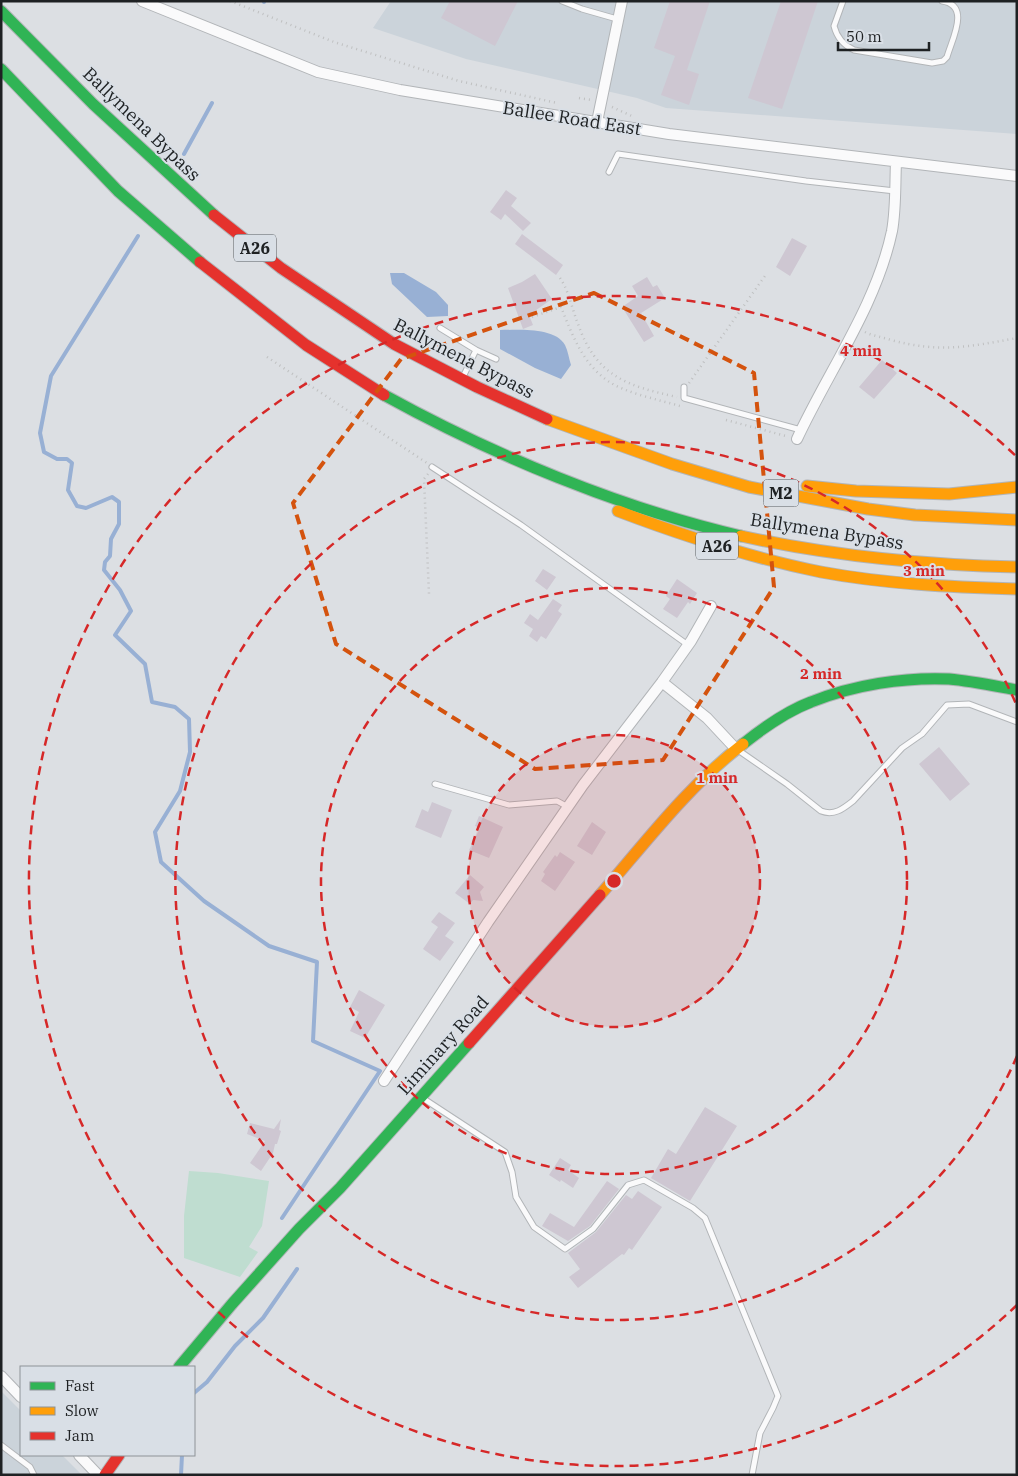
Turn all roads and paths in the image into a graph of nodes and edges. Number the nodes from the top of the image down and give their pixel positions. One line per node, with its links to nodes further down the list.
1 (142, 1): 11 (street, Ballee Road East)
2 (230, 1): 10 (path)
3 (562, 1): 8 (lane)
4 (622, 1): 8 (street)
5 (843, 1): 6 (lane)
6 (942, 1)
7 (1, 10): 25 (main road, Ballymena Bypass / A26)
8 (617, 19): 11 (street)
9 (1, 69): 31 (main road, Ballymena Bypass / A26)
10 (557, 103)
11 (597, 122): 12 (street, Ballee Road East)
12 (896, 162): 14 (street, Ballee Road East); 15 (street)
13 (609, 172): 15 (lane)
14 (1017, 176)
15 (895, 191): 20 (street)
16 (767, 272): 26 (path)
17 (560, 278): 27 (path)
18 (532, 317): 28 (path)
19 (440, 328): 22 (lane)
20 (854, 328): 21 (path); 32 (street)
21 (1017, 338)
22 (476, 350): 24 (lane); 25 (lane)
23 (267, 357): 33 (path)
24 (496, 359)
25 (462, 379): 30 (main road, Ballymena Bypass / A26)
26 (684, 388): 27 (lane)
27 (684, 398): 32 (lane)
28 (686, 408)
29 (723, 419): 32 (path)
30 (554, 422): 34 (main road, A26); 35 (main road, Ballymena Bypass / M2)
31 (439, 425): 36 (main road, Ballymena Bypass); 37 (main road, A26)
32 (799, 434)
33 (432, 467): 38 (path); 40 (lane)
34 (1017, 487)
35 (1017, 520)
36 (1017, 567)
37 (1017, 589)
38 (429, 594)
39 (711, 606): 40 (street, Liminary Road)
40 (688, 645): 41 (street, Liminary Road)
41 (662, 682): 44 (street); 46 (street, Liminary Road)
42 (1017, 690): 44 (main road, Liminary Road)
43 (1017, 722): 44 (lane)
44 (735, 748): 48 (main road, Liminary Road)
45 (435, 784): 46 (lane)
46 (568, 807): 47 (street, Liminary Road)
47 (384, 1081)
48 (421, 1097): 49 (main road, Liminary Road); 58 (lane)
49 (180, 1366)
50 (1, 1376): 51 (street)
51 (20, 1395)
52 (1, 1446): 55 (lane)
53 (80, 1456): 56 (street)
54 (118, 1456): 57 (main road)
55 (34, 1475)
56 (98, 1475)
57 (105, 1475)
58 (752, 1475)

